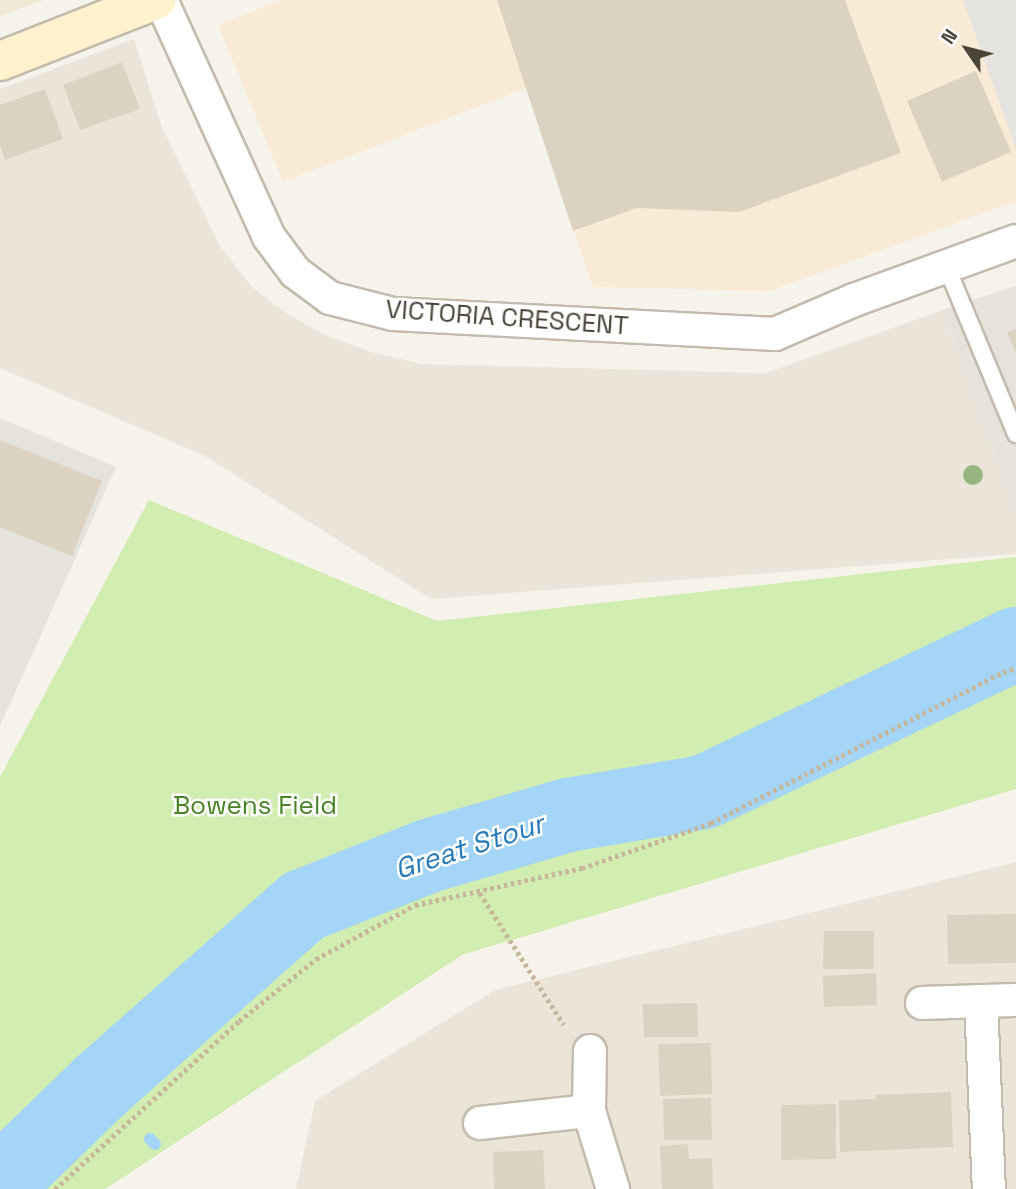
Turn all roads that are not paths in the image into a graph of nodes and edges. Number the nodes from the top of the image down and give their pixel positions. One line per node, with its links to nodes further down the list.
1 (159, 0): 2 (street); 4 (street, VICTORIA CRESCENT)
2 (0, 61)
3 (1016, 241): 4 (street, VICTORIA CRESCENT)
4 (947, 268): 5 (lane)
5 (1016, 434)
6 (1016, 1000): 7 (street)
7 (981, 1001): 8 (street); 13 (street)
8 (922, 1003)
9 (590, 1051): 10 (street)
10 (589, 1111): 11 (street); 12 (street)
11 (480, 1123)
12 (613, 1189)
13 (989, 1189)

